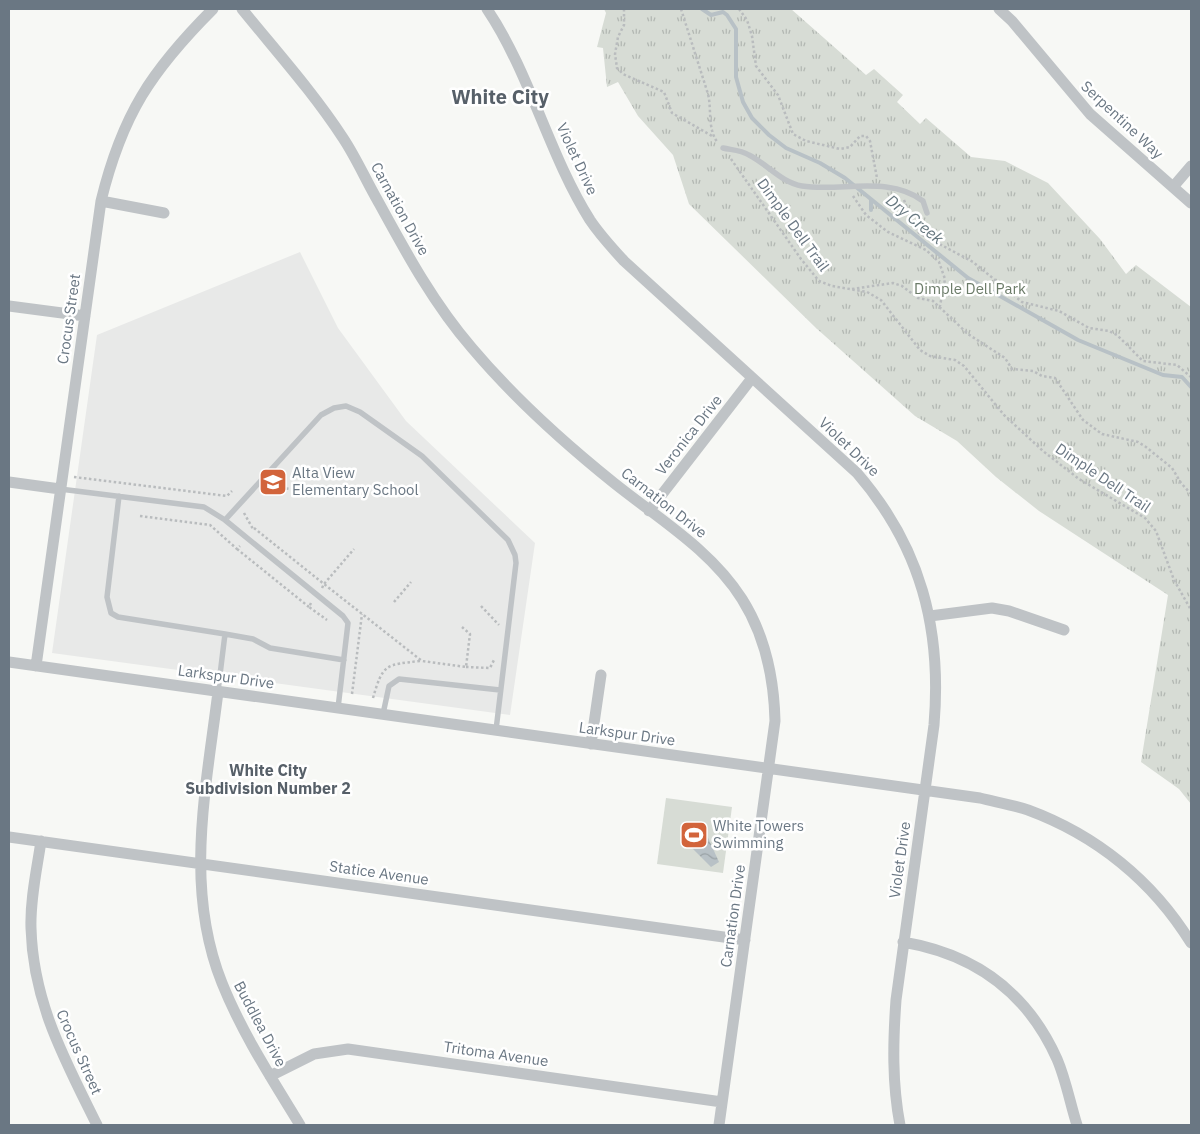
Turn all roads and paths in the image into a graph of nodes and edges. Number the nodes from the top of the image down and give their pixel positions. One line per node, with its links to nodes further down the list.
1 (213, 9): 15 (street, Crocus Street)
2 (242, 9): 36 (street, Carnation Drive)
3 (487, 9): 24 (street, Violet Drive)
4 (624, 9): 8 (path, Dimple Dell Trail)
5 (681, 9): 8 (path)
6 (739, 9): 12 (path)
7 (999, 9): 13 (street, Serpentine Way)
8 (713, 137): 9 (path, Dimple Dell Trail)
9 (723, 148): 11 (lane); 19 (path, Dimple Dell Trail)
10 (1191, 166): 13 (street)
11 (843, 187): 12 (lane); 21 (path)
12 (878, 187): 14 (lane)
13 (1173, 187): 16 (street, Serpentine Way)
14 (895, 189): 18 (lane); 23 (path)
15 (101, 202): 17 (street); 22 (street, Crocus Street)
16 (1191, 203)
17 (164, 213)
18 (927, 213)
19 (851, 289): 21 (path); 47 (path, Dimple Dell Trail)
20 (9, 306): 22 (street)
21 (940, 306): 31 (path)
22 (85, 316): 27 (street, Crocus Street)
23 (1191, 377)
24 (752, 378): 36 (street, Veronica Drive); 49 (street, Violet Drive)
25 (74, 477): 32 (path)
26 (9, 482): 27 (street)
27 (60, 489): 33 (lane); 58 (street, Crocus Street)
28 (290, 489): 30 (path)
29 (232, 491): 32 (path)
30 (263, 493)
31 (1191, 494)
32 (228, 495): 34 (path)
33 (119, 496): 38 (lane); 54 (lane)
34 (232, 498)
35 (250, 506): 41 (path)
36 (650, 511): 68 (street, Carnation Drive)
37 (140, 516): 46 (path)
38 (224, 520): 56 (lane); 61 (lane)
39 (354, 549): 41 (path)
40 (410, 582): 43 (path)
41 (324, 584): 42 (path); 48 (path)
42 (322, 588)
43 (394, 602)
44 (311, 603): 46 (path)
45 (481, 606): 53 (path)
46 (309, 607): 50 (path)
47 (1191, 610)
48 (362, 614): 59 (path); 63 (path)
49 (930, 616): 52 (street); 69 (street, Violet Drive)
50 (327, 620)
51 (462, 627): 59 (path)
52 (1064, 630)
53 (498, 632)
54 (225, 634): 56 (lane); 62 (lane)
55 (495, 657): 59 (path)
56 (344, 660): 64 (lane)
57 (9, 662): 58 (street, Larkspur Drive)
58 (36, 666): 62 (street, Larkspur Drive)
59 (466, 667)
60 (601, 674): 67 (street)
61 (500, 690): 65 (lane); 66 (lane)
62 (218, 692): 64 (street, Larkspur Drive); 72 (street, Buddlea Drive)
63 (352, 694)
64 (338, 708): 65 (street, Larkspur Drive)
65 (383, 714): 66 (street, Larkspur Drive)
66 (496, 730): 67 (street, Larkspur Drive)
67 (591, 744): 68 (street, Larkspur Drive)
68 (769, 768): 69 (street, Larkspur Drive); 73 (street, Carnation Drive)
69 (925, 790): 74 (street, Violet Drive); 75 (street, Larkspur Drive)
70 (9, 836): 71 (street, Statice Avenue)
71 (41, 841): 72 (street, Statice Avenue); 78 (street, Crocus Street)
72 (199, 863): 73 (street, Statice Avenue); 76 (street, Buddlea Drive)
73 (745, 940): 77 (street, Carnation Drive)
74 (903, 942): 81 (street, Violet Drive); 82 (street)
75 (1191, 943)
76 (270, 1076): 77 (street, Tritoma Avenue); 79 (street, Buddlea Drive)
77 (722, 1102): 80 (street, Carnation Drive)
78 (97, 1125)
79 (300, 1125)
80 (719, 1125)
81 (900, 1125)
82 (1077, 1125)

